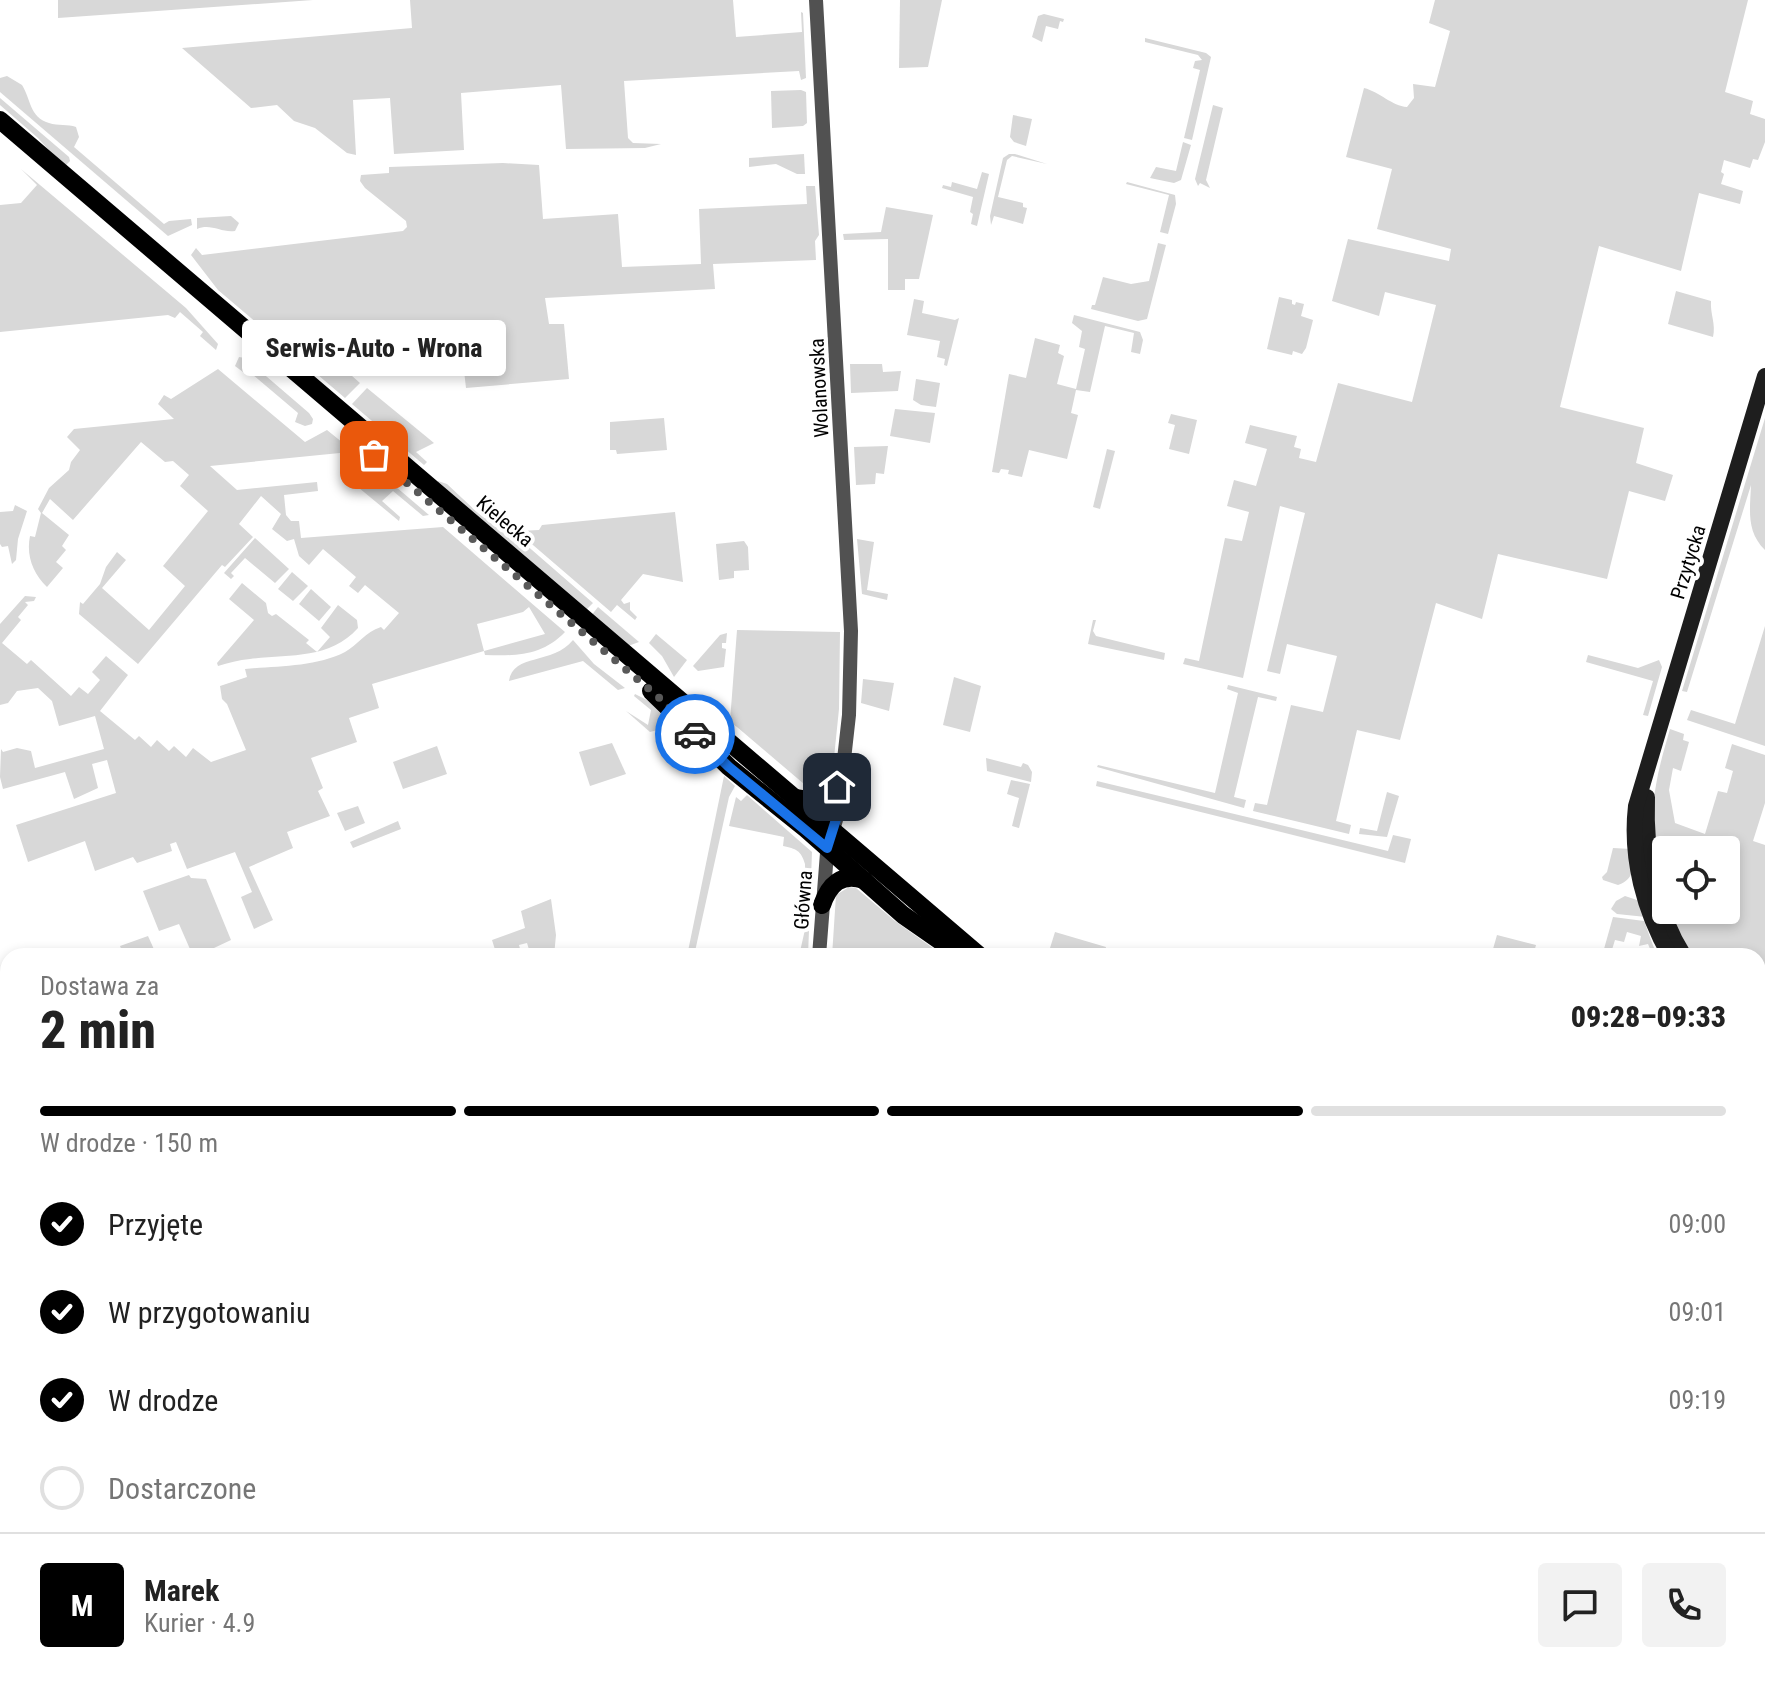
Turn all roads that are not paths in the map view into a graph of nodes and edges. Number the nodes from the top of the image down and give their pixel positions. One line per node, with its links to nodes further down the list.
1 (816, 0): 5 (street, Wolanowska)
2 (0, 120): 6 (main road, Kielecka)
3 (0, 136): 7 (main road, Kielecka)
4 (1765, 376): 9 (main road, Przytycka)
5 (842, 773): 6 (main road); 7 (street, Wolanowska)
6 (796, 798): 7 (main road, Kielecka)
7 (830, 835): 8 (main road, Kielecka); 10 (street, Główna); 13 (main road, Kielecka)
8 (864, 880): 10 (main road); 12 (main road, Kielecka)
9 (1648, 884): 14 (main road); 15 (main road)
10 (822, 905): 11 (street, Główna)
11 (819, 948)
12 (950, 948)
13 (970, 948)
14 (1666, 948)
15 (1680, 948)

